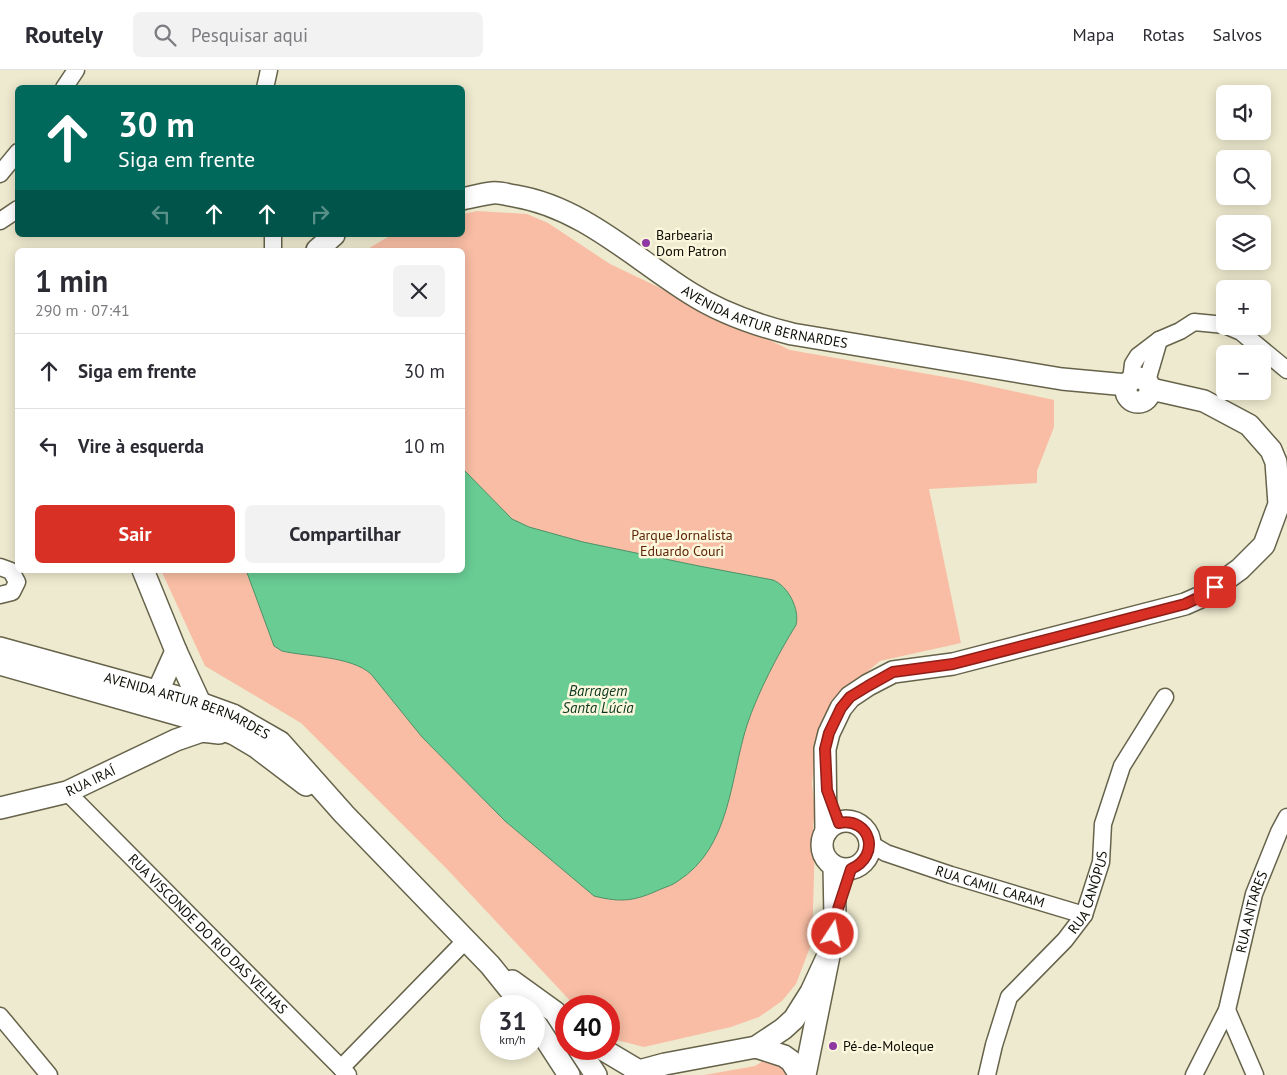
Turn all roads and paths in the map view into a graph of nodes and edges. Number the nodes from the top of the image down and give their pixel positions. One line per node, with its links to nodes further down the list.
1 (76, 70): 3 (street)
2 (269, 70): 4 (street)
3 (66, 85)
4 (266, 85)
5 (15, 156): 6 (street)
6 (0, 174)
7 (465, 198): 15 (street, AVENIDA ARTUR BERNARDES)
8 (15, 211): 9 (street)
9 (0, 221)
10 (332, 237): 11 (street)
11 (319, 248)
12 (1216, 325): 15 (street)
13 (1245, 335): 14 (street)
14 (1287, 370)
15 (1138, 388): 31 (street, AVENIDA ARTUR BERNARDES)
16 (0, 567): 18 (street)
17 (144, 573): 20 (street)
18 (0, 596)
19 (0, 648): 22 (street, AVENIDA ARTUR BERNARDES)
20 (176, 651): 22 (street); 25 (street)
21 (0, 664): 24 (street, AVENIDA ARTUR BERNARDES)
22 (158, 691): 25 (street, AVENIDA ARTUR BERNARDES)
23 (1165, 697): 34 (street, RUA CANÓPUS)
24 (167, 711): 25 (street, AVENIDA ARTUR BERNARDES); 27 (street)
25 (199, 711): 26 (street, AVENIDA ARTUR BERNARDES); 27 (street)
26 (233, 725): 27 (street, RUA IRAÍ); 35 (street, AVENIDA ARTUR BERNARDES)
27 (176, 740): 28 (street, RUA IRAÍ)
28 (67, 792): 29 (street, RUA IRAÍ); 46 (street, RUA VISCONDE DO RIO DAS VELHAS)
29 (0, 808)
30 (1287, 817): 39 (street, RUA ANTARES)
31 (832, 827): 32 (street); 33 (street)
32 (869, 849): 33 (street); 34 (street, RUA CAMIL CARAM)
33 (842, 867): 36 (street)
34 (1084, 915): 53 (street, RUA CANÓPUS)
35 (466, 940): 37 (street, AVENIDA ARTUR BERNARDES); 46 (street)
36 (830, 951): 43 (street); 52 (street)
37 (490, 965): 38 (street, AVENIDA ARTUR BERNARDES); 41 (street, AVENIDA ARTUR BERNARDES)
38 (514, 995)
39 (1227, 1010): 54 (street, RUA ANTARES); 55 (street)
40 (0, 1016): 48 (street)
41 (555, 1016)
42 (545, 1038): 49 (street)
43 (756, 1047): 47 (street); 51 (street)
44 (586, 1060): 50 (street)
45 (618, 1060): 47 (street)
46 (345, 1071)
47 (637, 1073)
48 (48, 1075)
49 (569, 1075)
50 (596, 1075)
51 (800, 1075)
52 (805, 1075)
53 (987, 1075)
54 (1194, 1075)
55 (1255, 1075)

